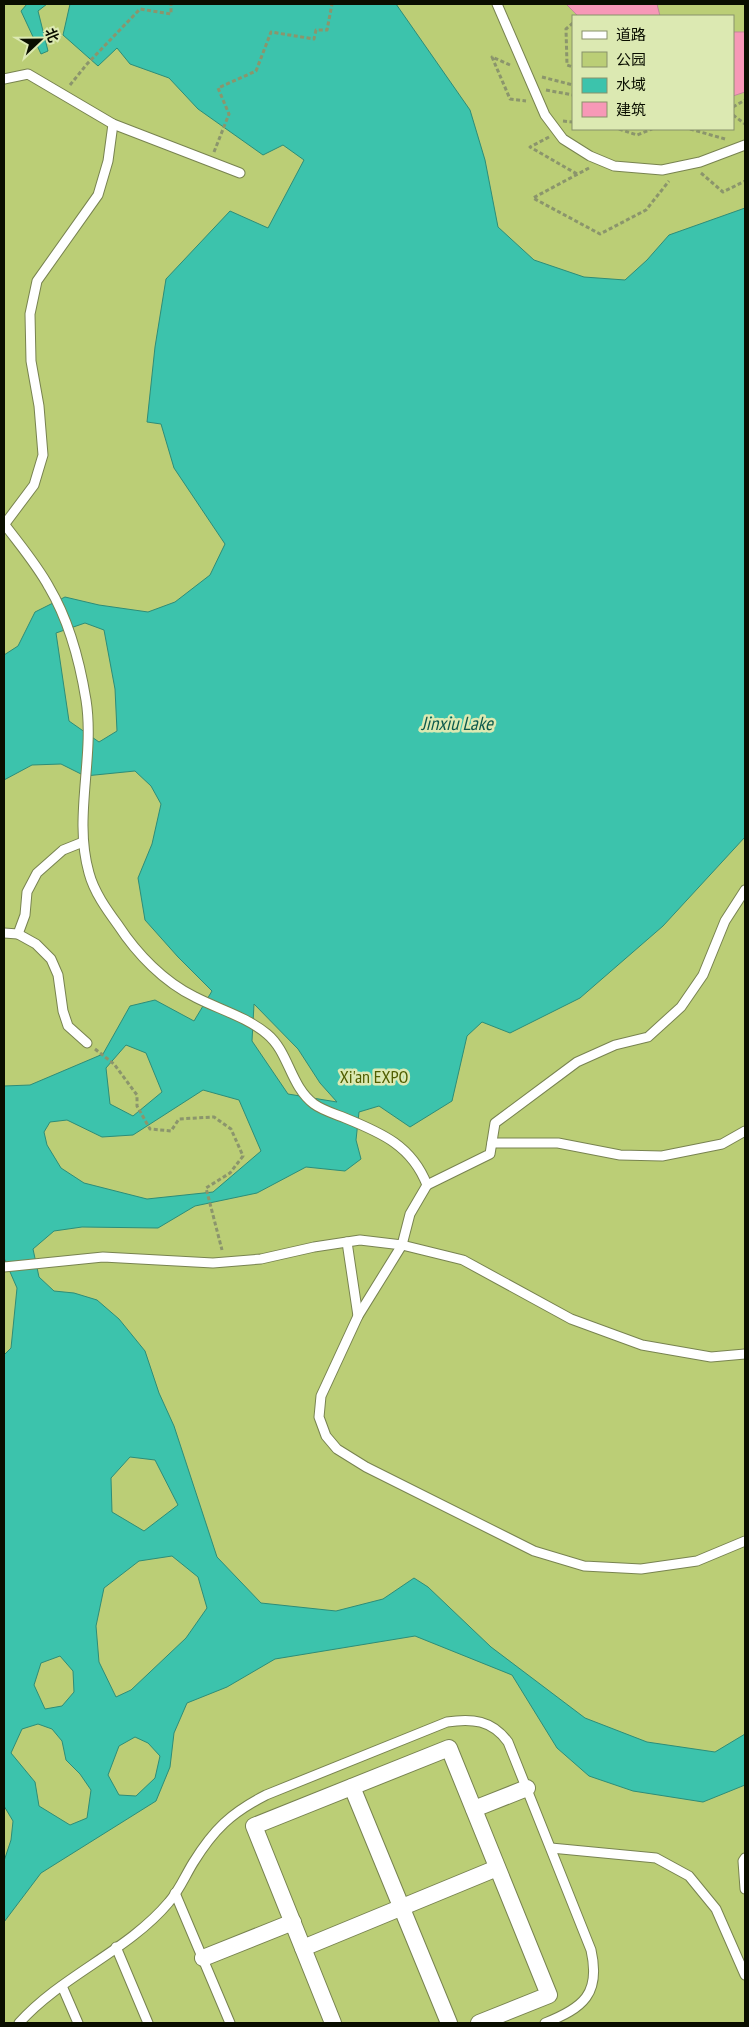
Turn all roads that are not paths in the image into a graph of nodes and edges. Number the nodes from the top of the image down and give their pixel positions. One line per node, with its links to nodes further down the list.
1 (497, 4): 4 (lane)
2 (4, 79): 3 (lane)
3 (113, 124): 5 (lane); 6 (lane)
4 (745, 145)
5 (240, 173)
6 (4, 525): 7 (lane)
7 (83, 842): 10 (lane); 14 (lane)
8 (745, 890): 13 (lane)
9 (4, 933): 10 (lane)
10 (18, 934): 11 (lane)
11 (87, 1043)
12 (745, 1131): 13 (lane)
13 (492, 1144): 14 (lane)
14 (427, 1185): 16 (lane)
15 (346, 1242): 16 (lane); 17 (lane); 18 (lane)
16 (402, 1245): 18 (lane); 19 (lane)
17 (4, 1266)
18 (358, 1316): 20 (lane)
19 (745, 1354)
20 (745, 1541)
21 (352, 1787): 23 (street); 29 (street); 30 (street)
22 (527, 1788): 23 (street); 24 (lane); 28 (lane)
23 (474, 1809): 26 (street)
24 (551, 1848): 34 (lane); 43 (lane)
25 (745, 1858): 27 (lane)
26 (497, 1868): 29 (street); 42 (street)
27 (745, 1889)
28 (175, 1893): 31 (lane); 33 (lane)
29 (402, 1908): 32 (street); 41 (street)
30 (293, 1922): 32 (street); 33 (street)
31 (116, 1947): 35 (lane); 38 (lane)
32 (303, 1948): 40 (street)
33 (203, 1958): 39 (lane)
34 (745, 1976)
35 (62, 1986): 36 (lane); 37 (lane)
36 (19, 2023)
37 (78, 2023)
38 (148, 2023)
39 (230, 2023)
40 (334, 2023)
41 (449, 2023)
42 (480, 2023)
43 (545, 2023)

